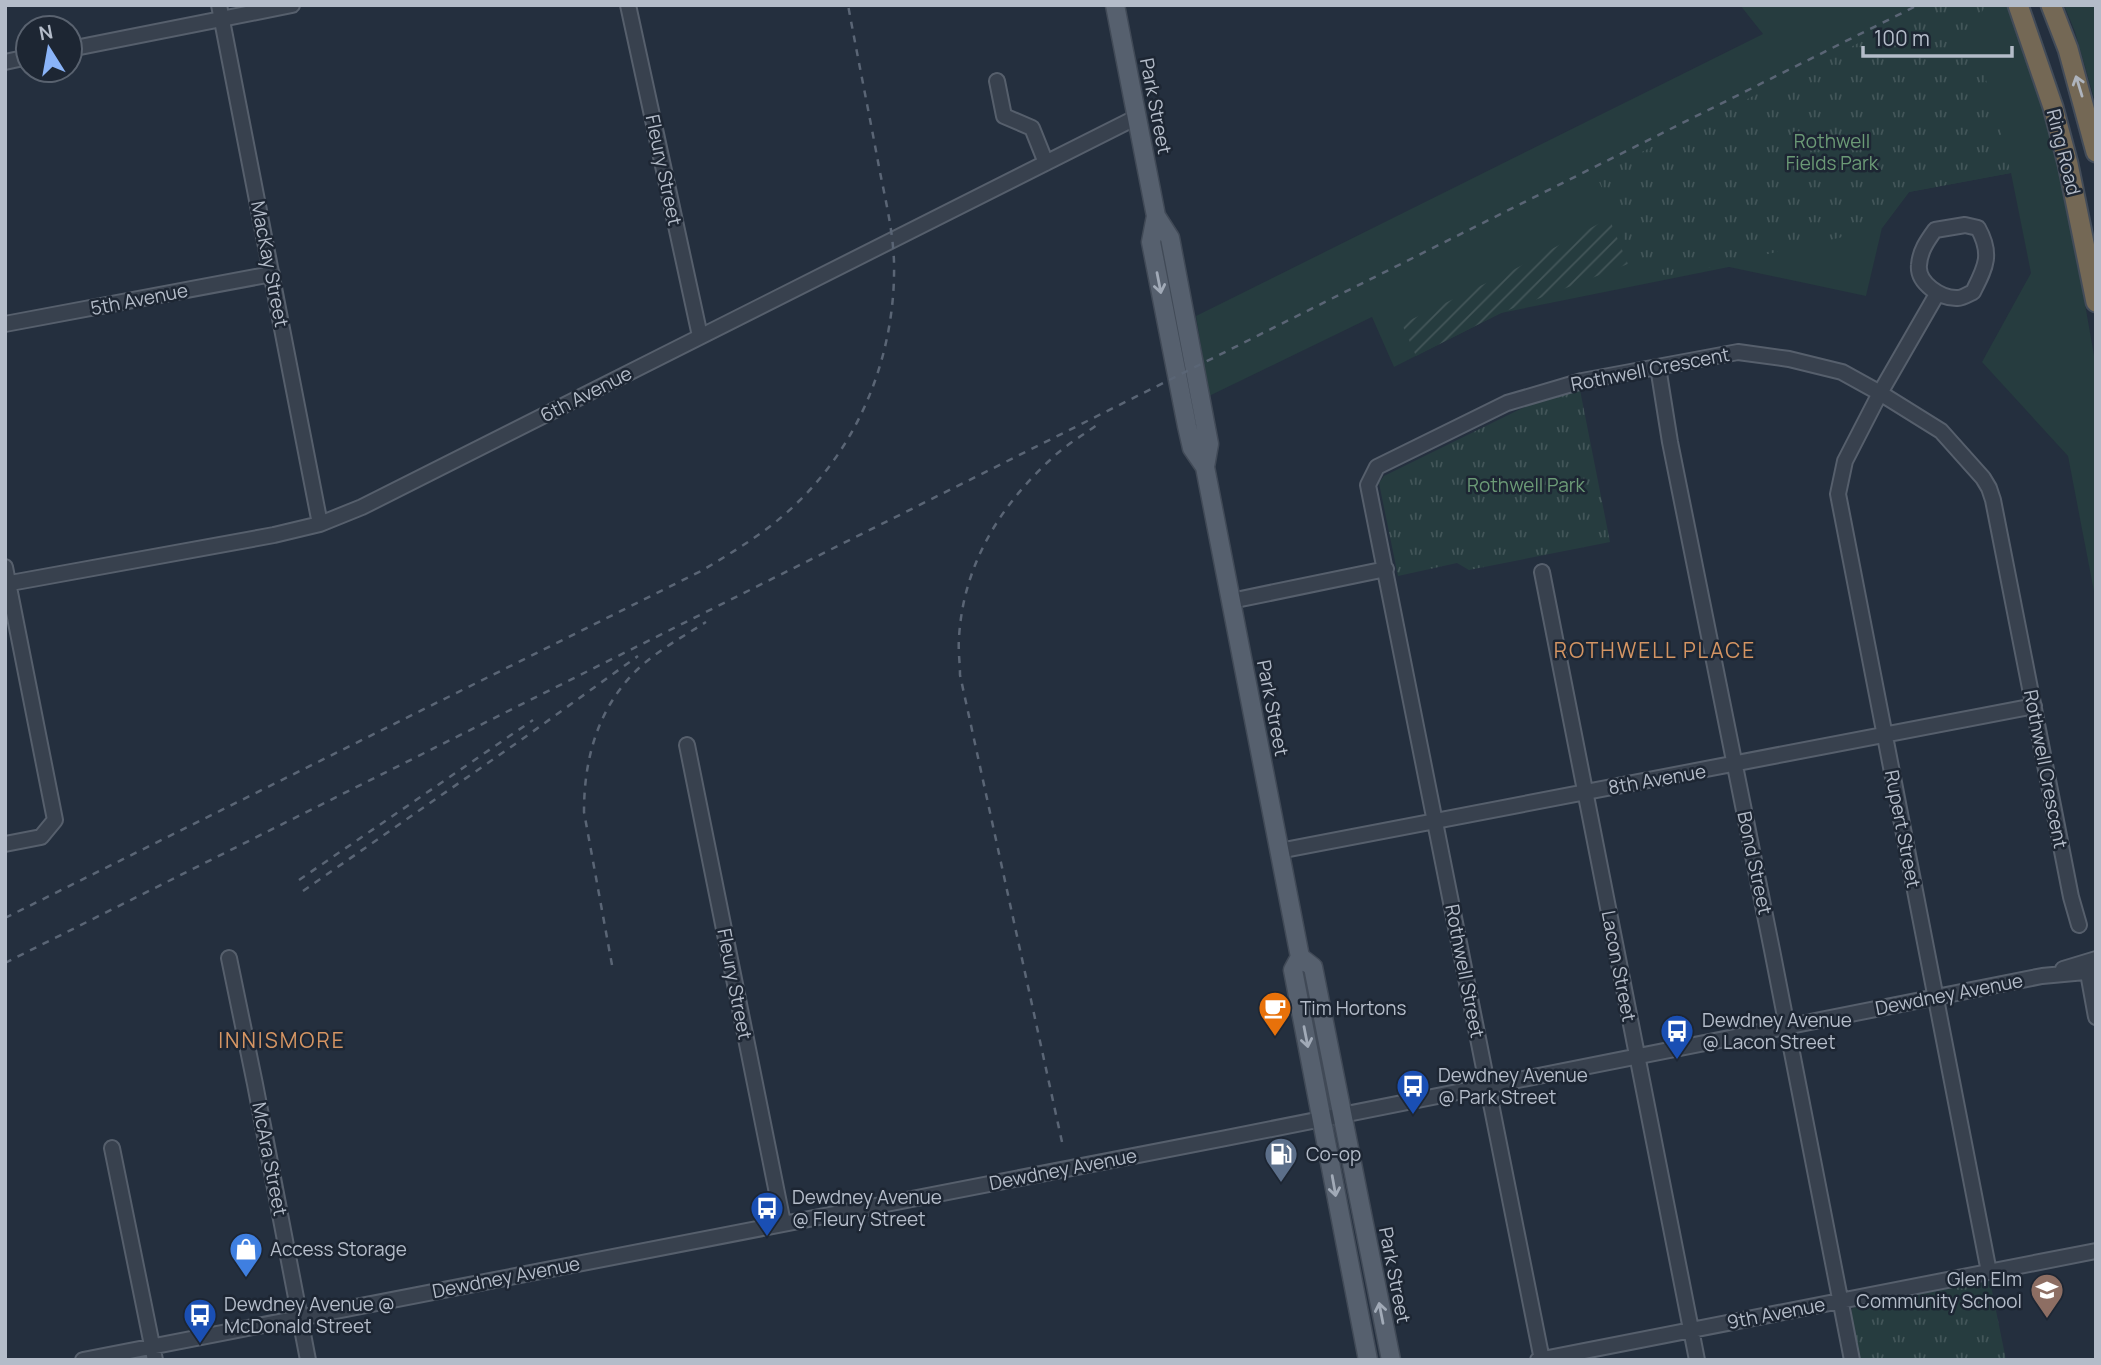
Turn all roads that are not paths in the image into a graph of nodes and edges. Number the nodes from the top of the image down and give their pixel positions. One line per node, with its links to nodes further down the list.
1 (292, 5): 6 (street)
2 (628, 5): 16 (street, Fleury Street)
3 (1115, 5): 9 (main road, Park Street)
4 (2018, 5): 14 (highway, Ring Road)
5 (2051, 5): 10 (highway, Ring Road, one-way to 5)
6 (220, 12): 7 (street); 12 (street, MacKay Street)
7 (84, 46)
8 (997, 80): 11 (street)
9 (1137, 117): 11 (street, 6th Avenue); 24 (main road, Park Street)
10 (2096, 152)
11 (1046, 163): 16 (street, 6th Avenue)
12 (272, 274): 15 (street, 5th Avenue); 19 (street, MacKay Street)
13 (1937, 294): 13 (street); 18 (street, Rupert Street)
14 (2096, 302)
15 (5, 324)
16 (700, 336): 19 (street, 6th Avenue)
17 (1658, 367): 18 (street, Rothwell Crescent); 22 (street, Rothwell Crescent); 28 (street, Bond Street)
18 (1880, 393): 25 (street, Rothwell Crescent); 26 (street, Rupert Street)
19 (320, 524): 23 (street, 6th Avenue)
20 (5, 567): 23 (street)
21 (1542, 572): 29 (street, Lacon Street)
22 (1387, 576): 24 (street); 30 (street, Rothwell Street)
23 (7, 584): 31 (street)
24 (1231, 601): 32 (main road, Park Street)
25 (2034, 706): 26 (street, 8th Avenue); 33 (street, Rothwell Crescent)
26 (1884, 736): 28 (street, 8th Avenue); 39 (street, Rupert Street)
27 (687, 745): 47 (street, Fleury Street)
28 (1734, 765): 29 (street, 8th Avenue); 41 (street, Bond Street)
29 (1585, 792): 30 (street, 8th Avenue); 42 (street, Lacon Street)
30 (1436, 821): 32 (street, 8th Avenue); 43 (street, Rothwell Street)
31 (5, 844)
32 (1279, 851): 34 (main road, Park Street)
33 (2079, 925)
34 (1300, 957): 44 (main road, Park Street); 45 (main road, Park Street, one-way to 45)
35 (229, 958): 51 (street, McAra Street)
36 (2096, 959): 38 (street, Dewdney Avenue)
37 (2092, 972): 38 (street, Dewdney Avenue); 40 (street)
38 (2042, 976): 39 (street, Dewdney Avenue)
39 (1936, 997): 41 (street, Dewdney Avenue); 49 (street, Rupert Street)
40 (2096, 1017)
41 (1787, 1026): 42 (street, Dewdney Avenue); 50 (street, Bond Street)
42 (1636, 1056): 43 (street, Dewdney Avenue); 52 (street, Lacon Street)
43 (1488, 1086): 44 (street, Dewdney Avenue); 58 (street, Rothwell Street)
44 (1343, 1114): 45 (street, Dewdney Avenue); 57 (main road, Park Street, one-way to 44)
45 (1321, 1119): 47 (street, Dewdney Avenue); 56 (main road, Park Street, one-way to 56)
46 (112, 1147): 53 (street)
47 (783, 1223): 51 (street, Dewdney Avenue)
48 (2096, 1251): 49 (street, 9th Avenue)
49 (1989, 1272): 50 (street, 9th Avenue)
50 (1840, 1301): 52 (street, 9th Avenue); 60 (street, Bond Street)
51 (300, 1318): 53 (street, Dewdney Avenue); 55 (street, McAra Street)
52 (1691, 1330): 58 (street, 9th Avenue); 59 (street, Lacon Street)
53 (153, 1353): 54 (street, Dewdney Avenue)
54 (83, 1360)
55 (308, 1360)
56 (1368, 1360)
57 (1391, 1360)
58 (1541, 1360)
59 (1697, 1360)
60 (1852, 1360)

